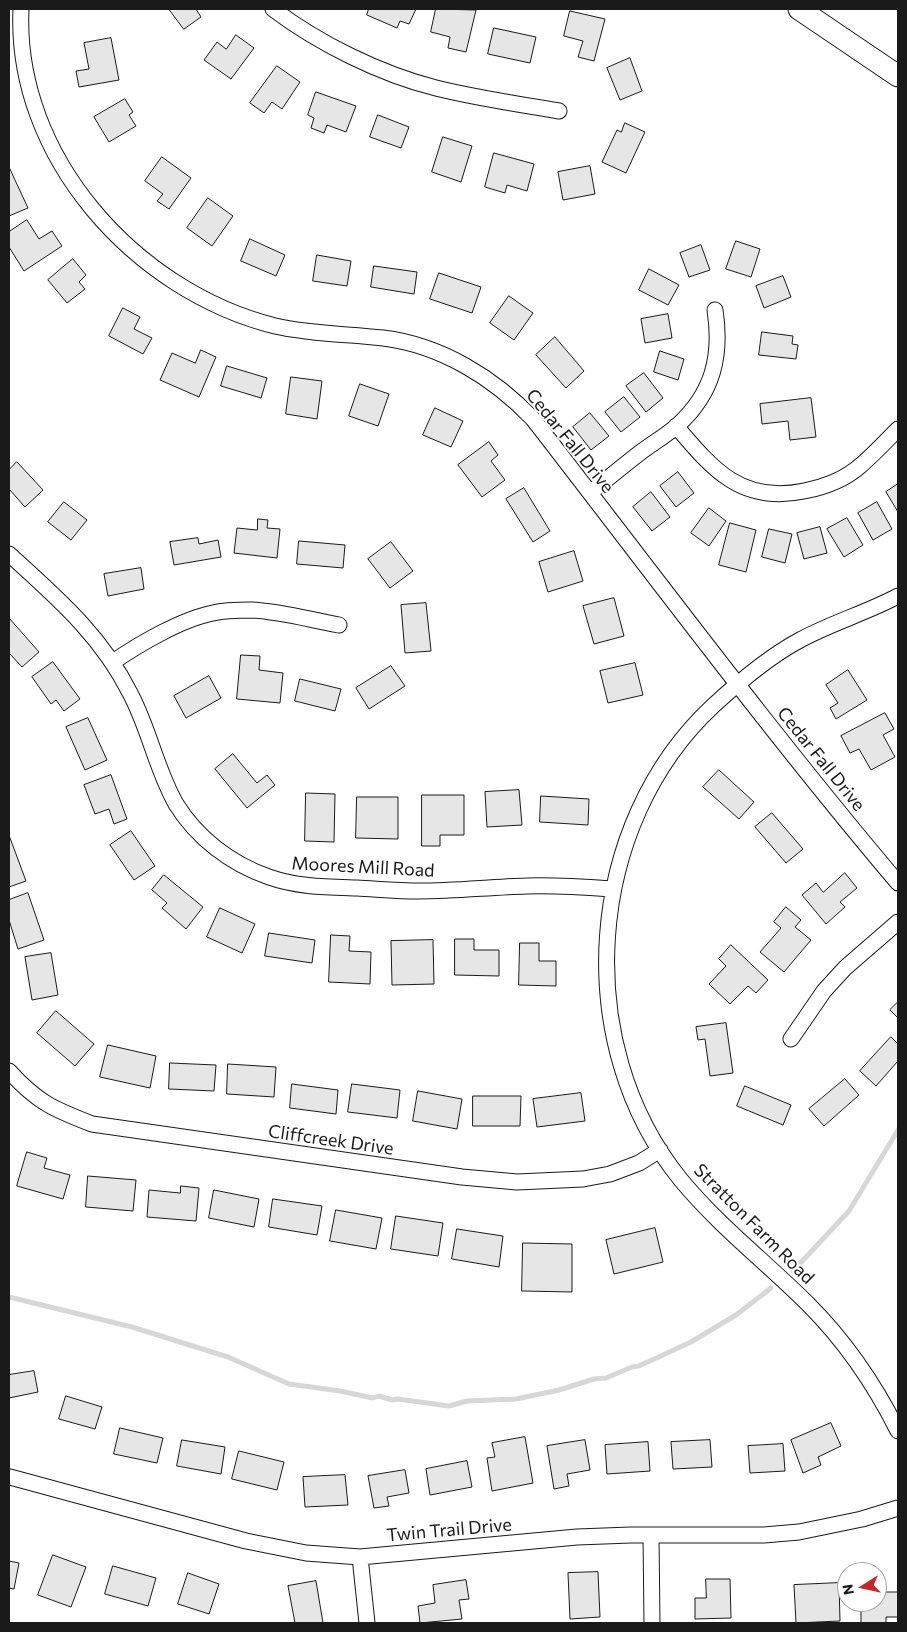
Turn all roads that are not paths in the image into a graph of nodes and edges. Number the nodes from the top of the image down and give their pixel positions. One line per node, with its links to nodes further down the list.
1 (21, 9): 9 (street, Cedar Fall Drive)
2 (272, 9): 5 (street)
3 (799, 9): 4 (main road)
4 (898, 76)
5 (559, 111)
6 (714, 310): 7 (street)
7 (676, 426): 8 (street); 9 (street)
8 (898, 429)
9 (590, 492): 14 (street, Cedar Fall Drive)
10 (9, 554): 13 (street, Moores Mill Road)
11 (898, 596): 14 (street, Stratton Farm Road)
12 (339, 625): 13 (street)
13 (113, 662): 16 (street, Moores Mill Road)
14 (738, 685): 15 (street, Cedar Fall Drive); 16 (street, Stratton Farm Road)
15 (898, 883)
16 (612, 889): 20 (street, Stratton Farm Road)
17 (898, 922): 18 (street)
18 (791, 1039)
19 (9, 1071): 20 (street, Cliffcreek Drive)
20 (660, 1150): 21 (street, Stratton Farm Road)
21 (898, 1431)
22 (10, 1477): 25 (street, Twin Trail Drive)
23 (898, 1508): 24 (street, Twin Trail Drive)
24 (651, 1534): 25 (street, Twin Trail Drive); 27 (street)
25 (360, 1557): 26 (street)
26 (367, 1623)
27 (652, 1623)

